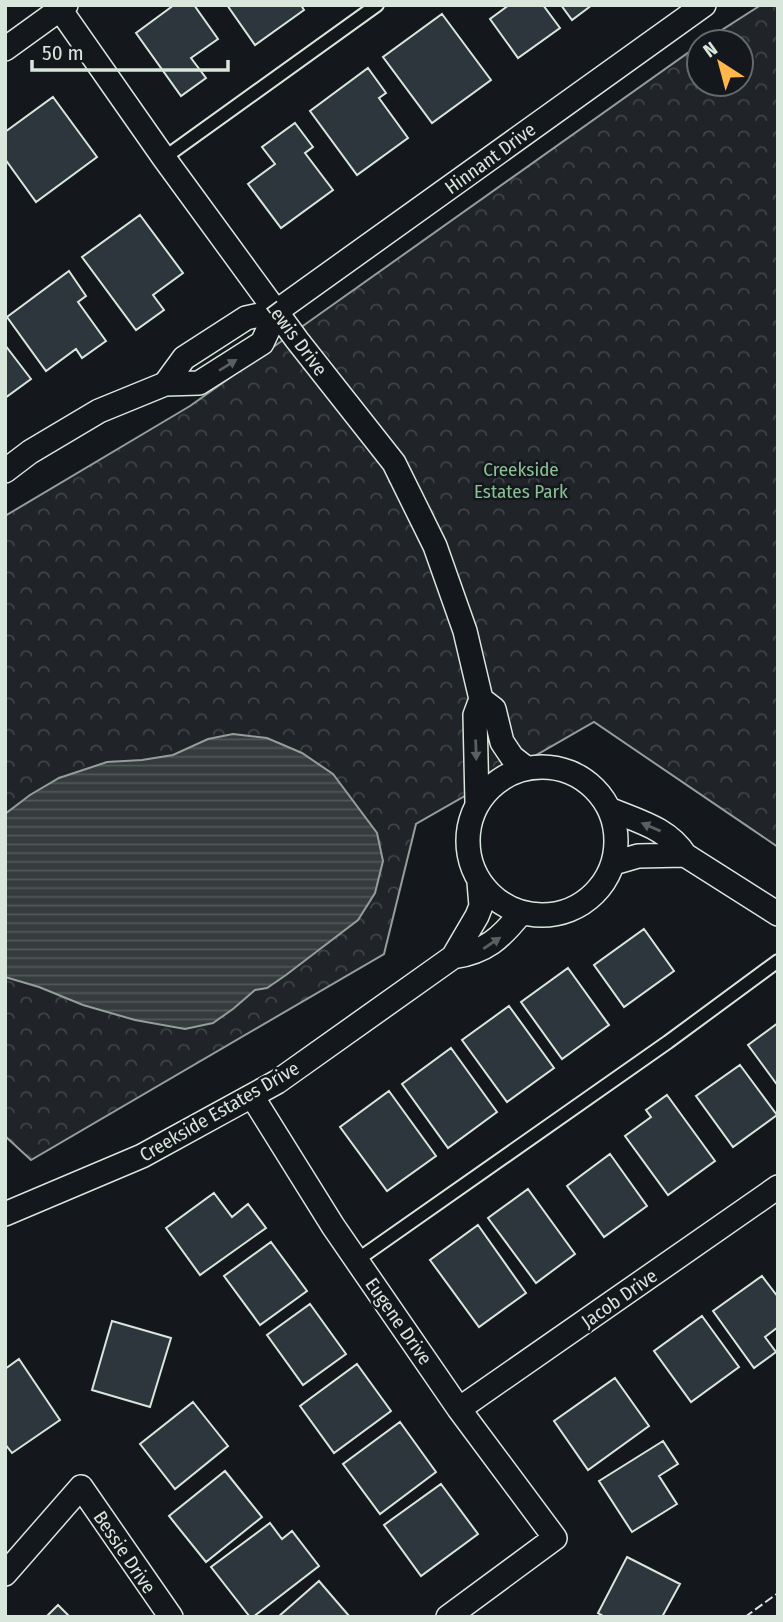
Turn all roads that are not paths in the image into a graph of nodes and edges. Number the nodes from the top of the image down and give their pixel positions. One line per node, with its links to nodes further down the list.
1 (377, 5): 5 (lane)
2 (704, 5): 6 (street, Hinnant Drive)
3 (61, 7): 4 (street); 5 (street, Lewis Drive)
4 (5, 49)
5 (164, 158): 6 (street, Lewis Drive)
6 (276, 311): 7 (street); 8 (street, Lewis Drive)
7 (5, 471)
8 (481, 699): 9 (street, Lewis Drive); 10 (street, Lewis Drive, one-way to 10)
9 (526, 768): 10 (street); 11 (street)
10 (477, 803): 14 (street)
11 (609, 809): 12 (street, one-way to 11); 13 (street)
12 (685, 855): 13 (street); 16 (street)
13 (614, 863): 15 (street)
14 (479, 882): 15 (street); 17 (street, Creekside Estates Drive)
15 (521, 913): 17 (street, Creekside Estates Drive, one-way to 15)
16 (778, 914)
17 (453, 957): 19 (street, Creekside Estates Drive)
18 (778, 961): 22 (lane)
19 (252, 1096): 21 (street, Creekside Estates Drive); 22 (street, Eugene Drive)
20 (778, 1187): 23 (street, Jacob Drive)
21 (5, 1214)
22 (357, 1260): 23 (street, Eugene Drive)
23 (459, 1409): 26 (street, Eugene Drive)
24 (5, 1574): 25 (street, Bessie Drive)
25 (171, 1617)
26 (448, 1617)

